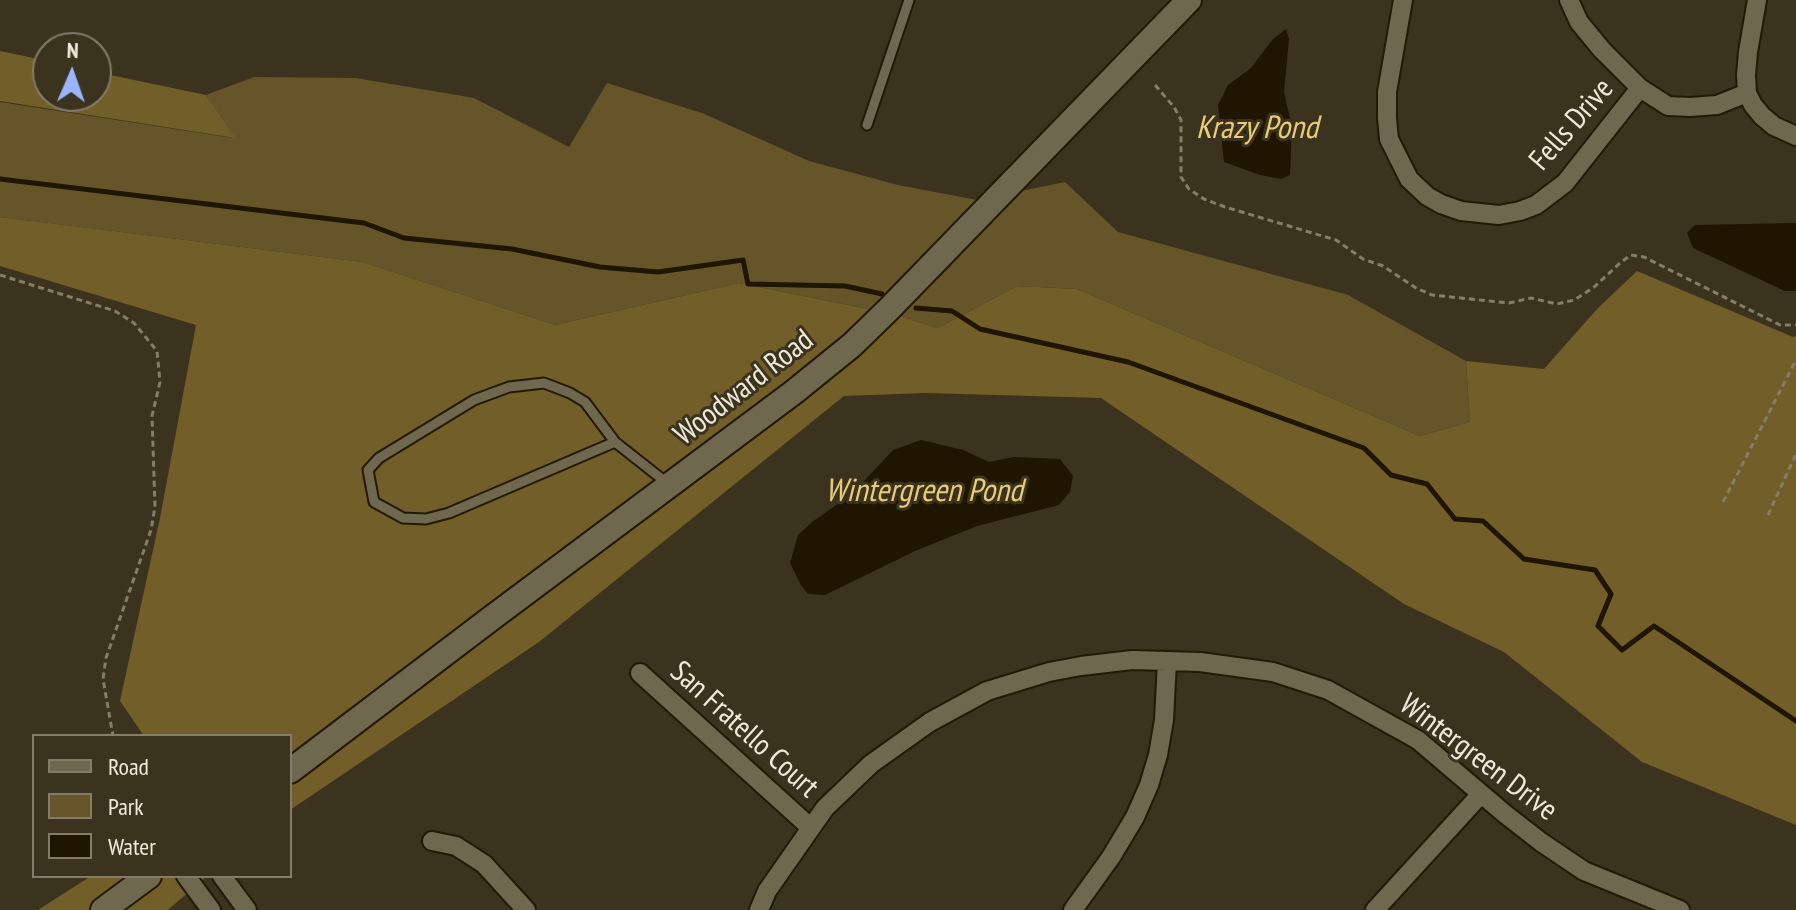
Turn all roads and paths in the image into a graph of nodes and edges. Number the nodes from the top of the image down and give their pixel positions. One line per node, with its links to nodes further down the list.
1 (909, 0): 9 (lane)
2 (1189, 0): 16 (street, Woodward Road)
3 (1403, 0): 7 (street, Fells Drive)
4 (1569, 0): 7 (street)
5 (1757, 0): 8 (street)
6 (1155, 85): 12 (path)
7 (1640, 88): 8 (street)
8 (1747, 93): 10 (street)
9 (867, 125)
10 (1796, 136)
11 (0, 275): 21 (path)
12 (1796, 325)
13 (1796, 360): 17 (path)
14 (615, 442): 14 (lane); 16 (lane)
15 (1796, 454): 18 (path)
16 (669, 485): 22 (street, Woodward Road)
17 (1723, 502)
18 (1768, 515)
19 (1167, 661): 23 (street, Wintergreen Drive); 24 (street, Wintergreen Drive); 34 (street)
20 (640, 673): 24 (street, San Fratello Court)
21 (113, 734)
22 (292, 769)
23 (1481, 794): 35 (street); 36 (street, Wintergreen Drive)
24 (811, 828): 33 (street, Wintergreen Drive)
25 (432, 841): 32 (street)
26 (146, 878): 29 (street)
27 (187, 878): 30 (street)
28 (223, 878): 31 (street)
29 (103, 910)
30 (211, 910)
31 (247, 910)
32 (526, 910)
33 (759, 910)
34 (1073, 910)
35 (1375, 910)
36 (1680, 910)

